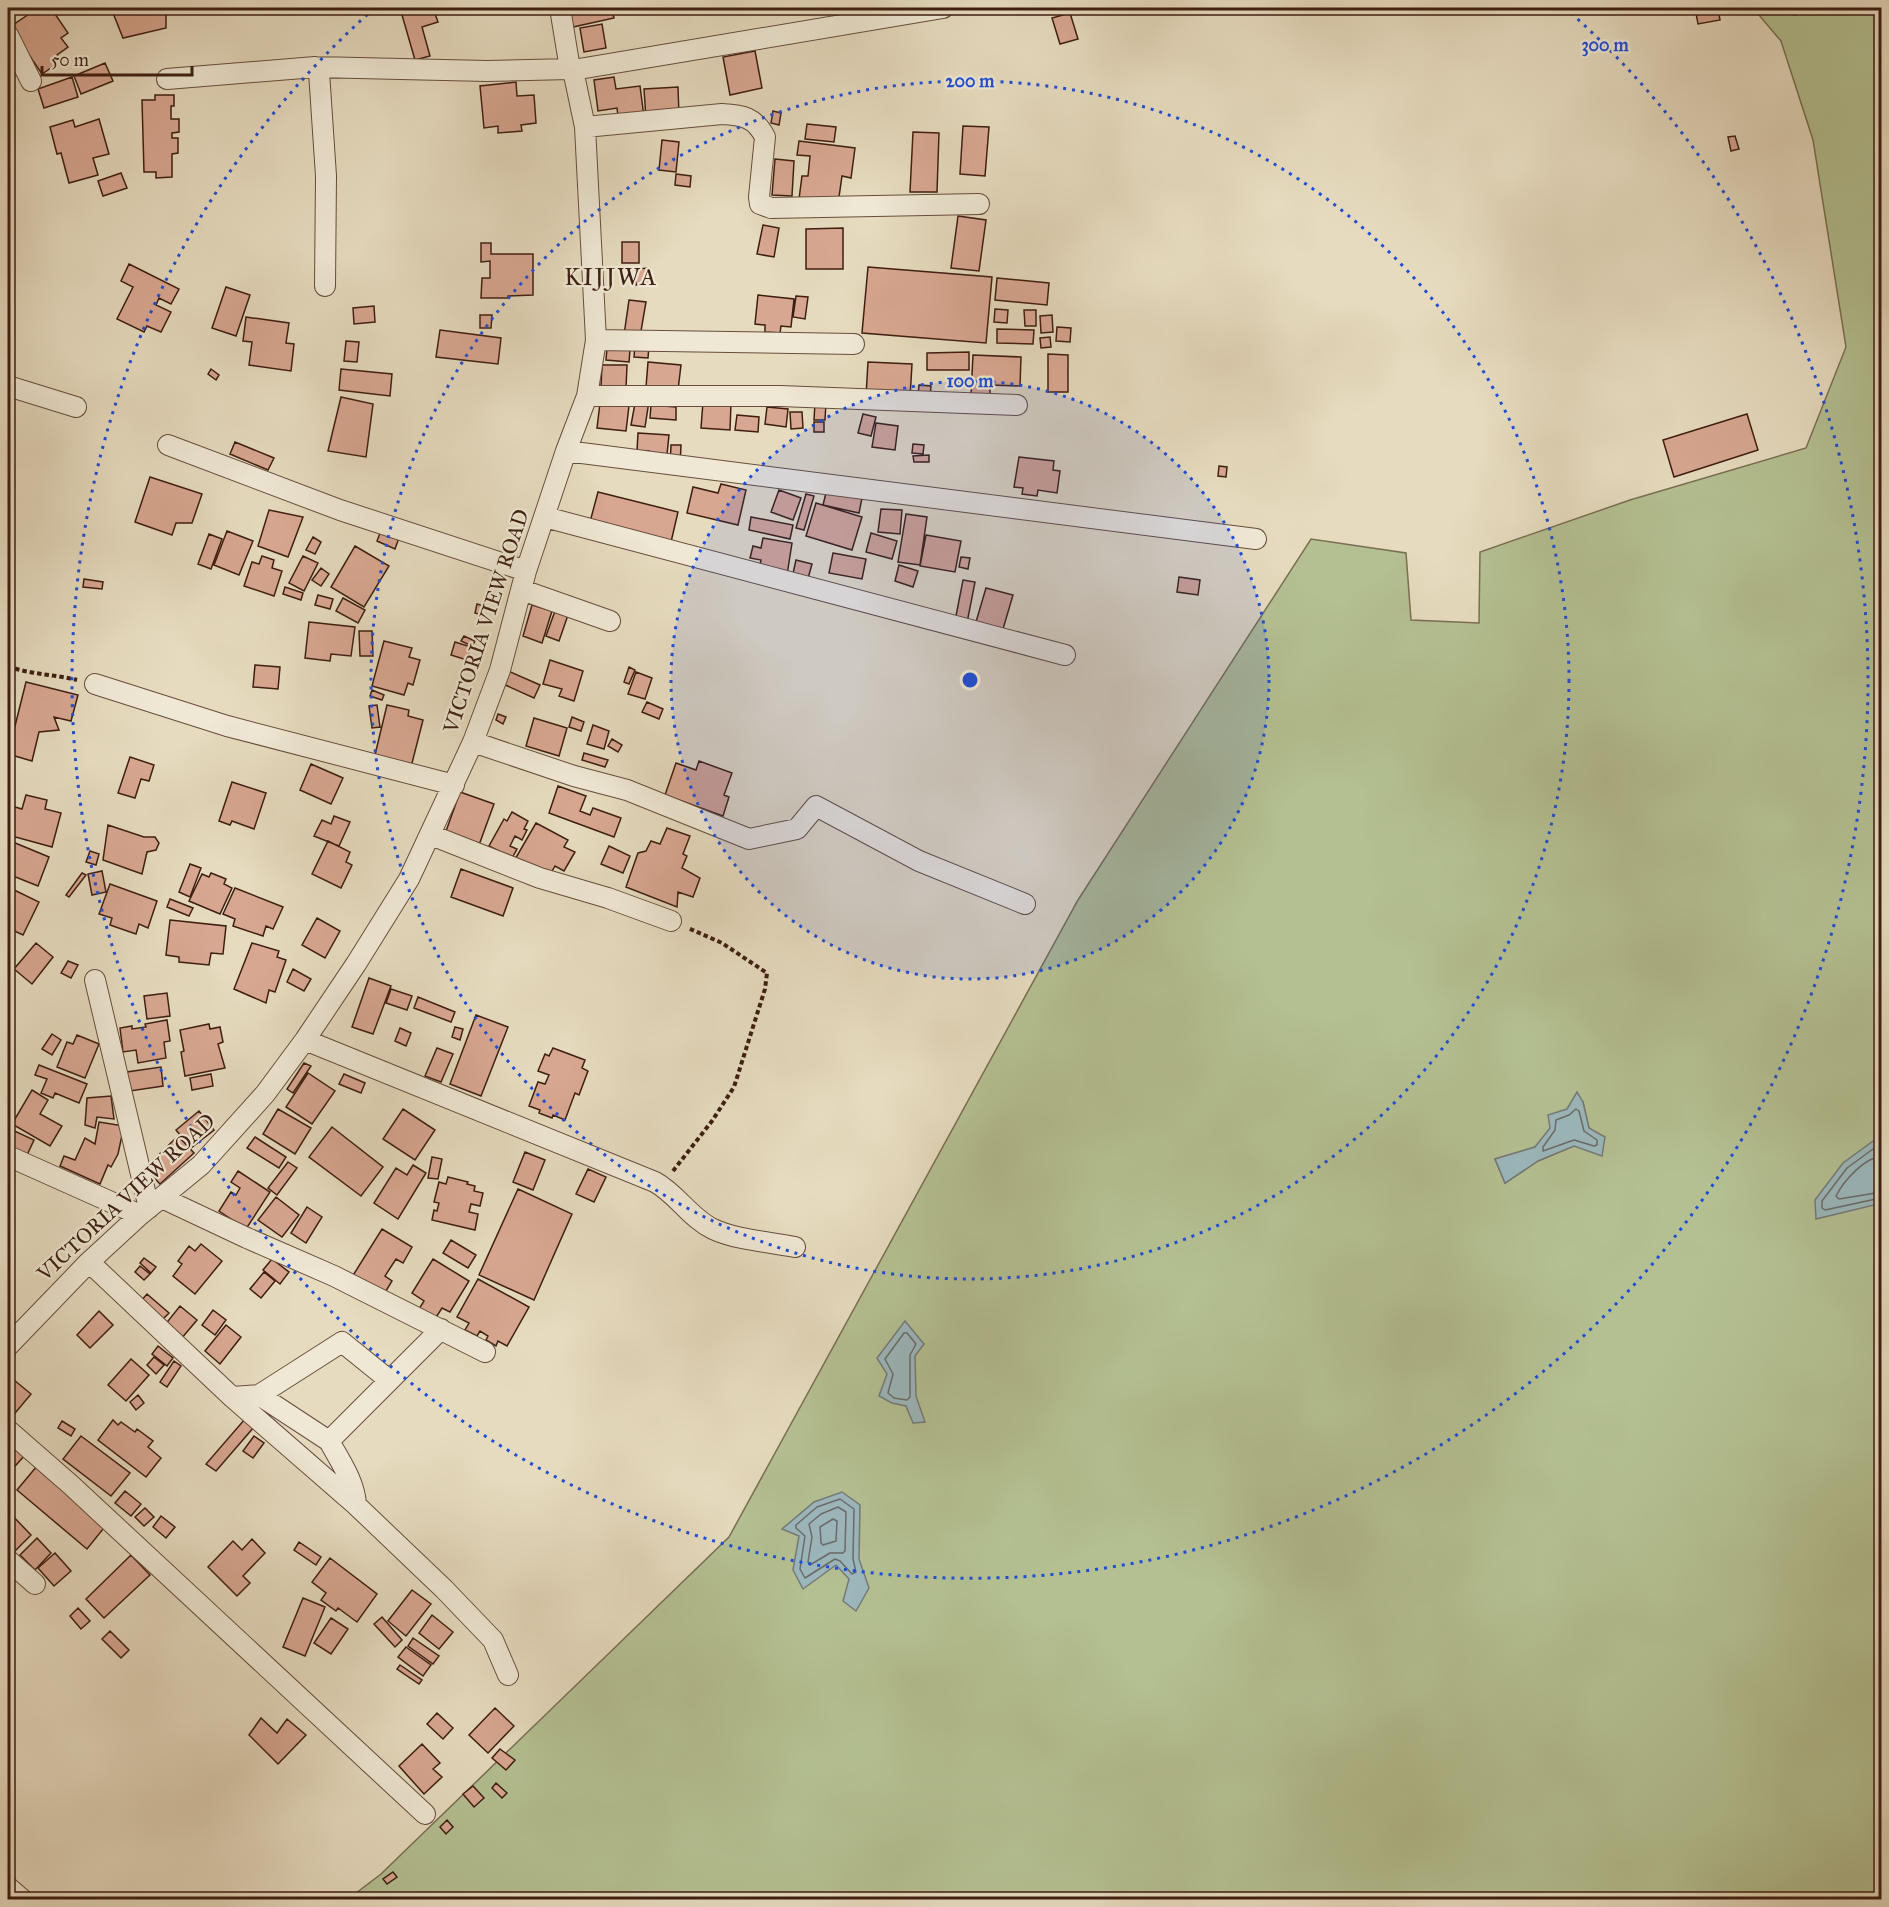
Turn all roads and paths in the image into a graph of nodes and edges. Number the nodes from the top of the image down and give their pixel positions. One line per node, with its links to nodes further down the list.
1 (560, 8): 5 (street, VICTORIA VIEW ROAD)
2 (943, 8): 5 (street)
3 (9, 40): 7 (street)
4 (315, 66): 5 (street); 6 (street); 10 (street)
5 (572, 70): 8 (street, VICTORIA VIEW ROAD)
6 (167, 79)
7 (31, 81)
8 (585, 127): 9 (street); 11 (street, VICTORIA VIEW ROAD)
9 (979, 204)
10 (325, 286)
11 (596, 340): 12 (street); 14 (street, VICTORIA VIEW ROAD)
12 (854, 344)
13 (8, 386): 16 (street)
14 (587, 396): 15 (street); 18 (street, VICTORIA VIEW ROAD)
15 (1017, 405)
16 (76, 407)
17 (168, 445): 21 (street)
18 (566, 451): 19 (street, VICTORIA VIEW ROAD); 20 (street)
19 (545, 517): 21 (street, VICTORIA VIEW ROAD); 23 (street)
20 (1256, 539)
21 (524, 580): 22 (street); 26 (street, VICTORIA VIEW ROAD)
22 (610, 621)
23 (1065, 656)
24 (8, 666): 25 (path)
25 (95, 684): 27 (street)
26 (473, 742): 27 (street, VICTORIA VIEW ROAD); 29 (street)
27 (454, 785): 28 (street, VICTORIA VIEW ROAD)
28 (431, 835): 30 (street); 32 (street, VICTORIA VIEW ROAD)
29 (1025, 904)
30 (671, 921): 34 (path)
31 (96, 980): 35 (street)
32 (305, 1040): 34 (street); 35 (street, VICTORIA VIEW ROAD)
33 (8, 1156): 35 (street)
34 (662, 1186): 36 (street)
35 (150, 1207): 37 (street, VICTORIA VIEW ROAD); 38 (street)
36 (795, 1247)
37 (89, 1262): 39 (street, VICTORIA VIEW ROAD); 43 (street)
38 (441, 1329): 40 (street); 41 (street)
39 (8, 1346)
40 (485, 1352)
41 (389, 1380): 42 (street); 45 (street)
42 (259, 1395): 43 (street); 45 (street)
43 (232, 1397): 46 (street)
44 (8, 1430): 50 (street)
45 (329, 1441): 46 (street)
46 (356, 1505): 49 (street)
47 (8, 1560): 48 (street)
48 (35, 1584)
49 (508, 1675)
50 (425, 1814)
51 (8, 1887): 52 (street)
52 (23, 1899)

